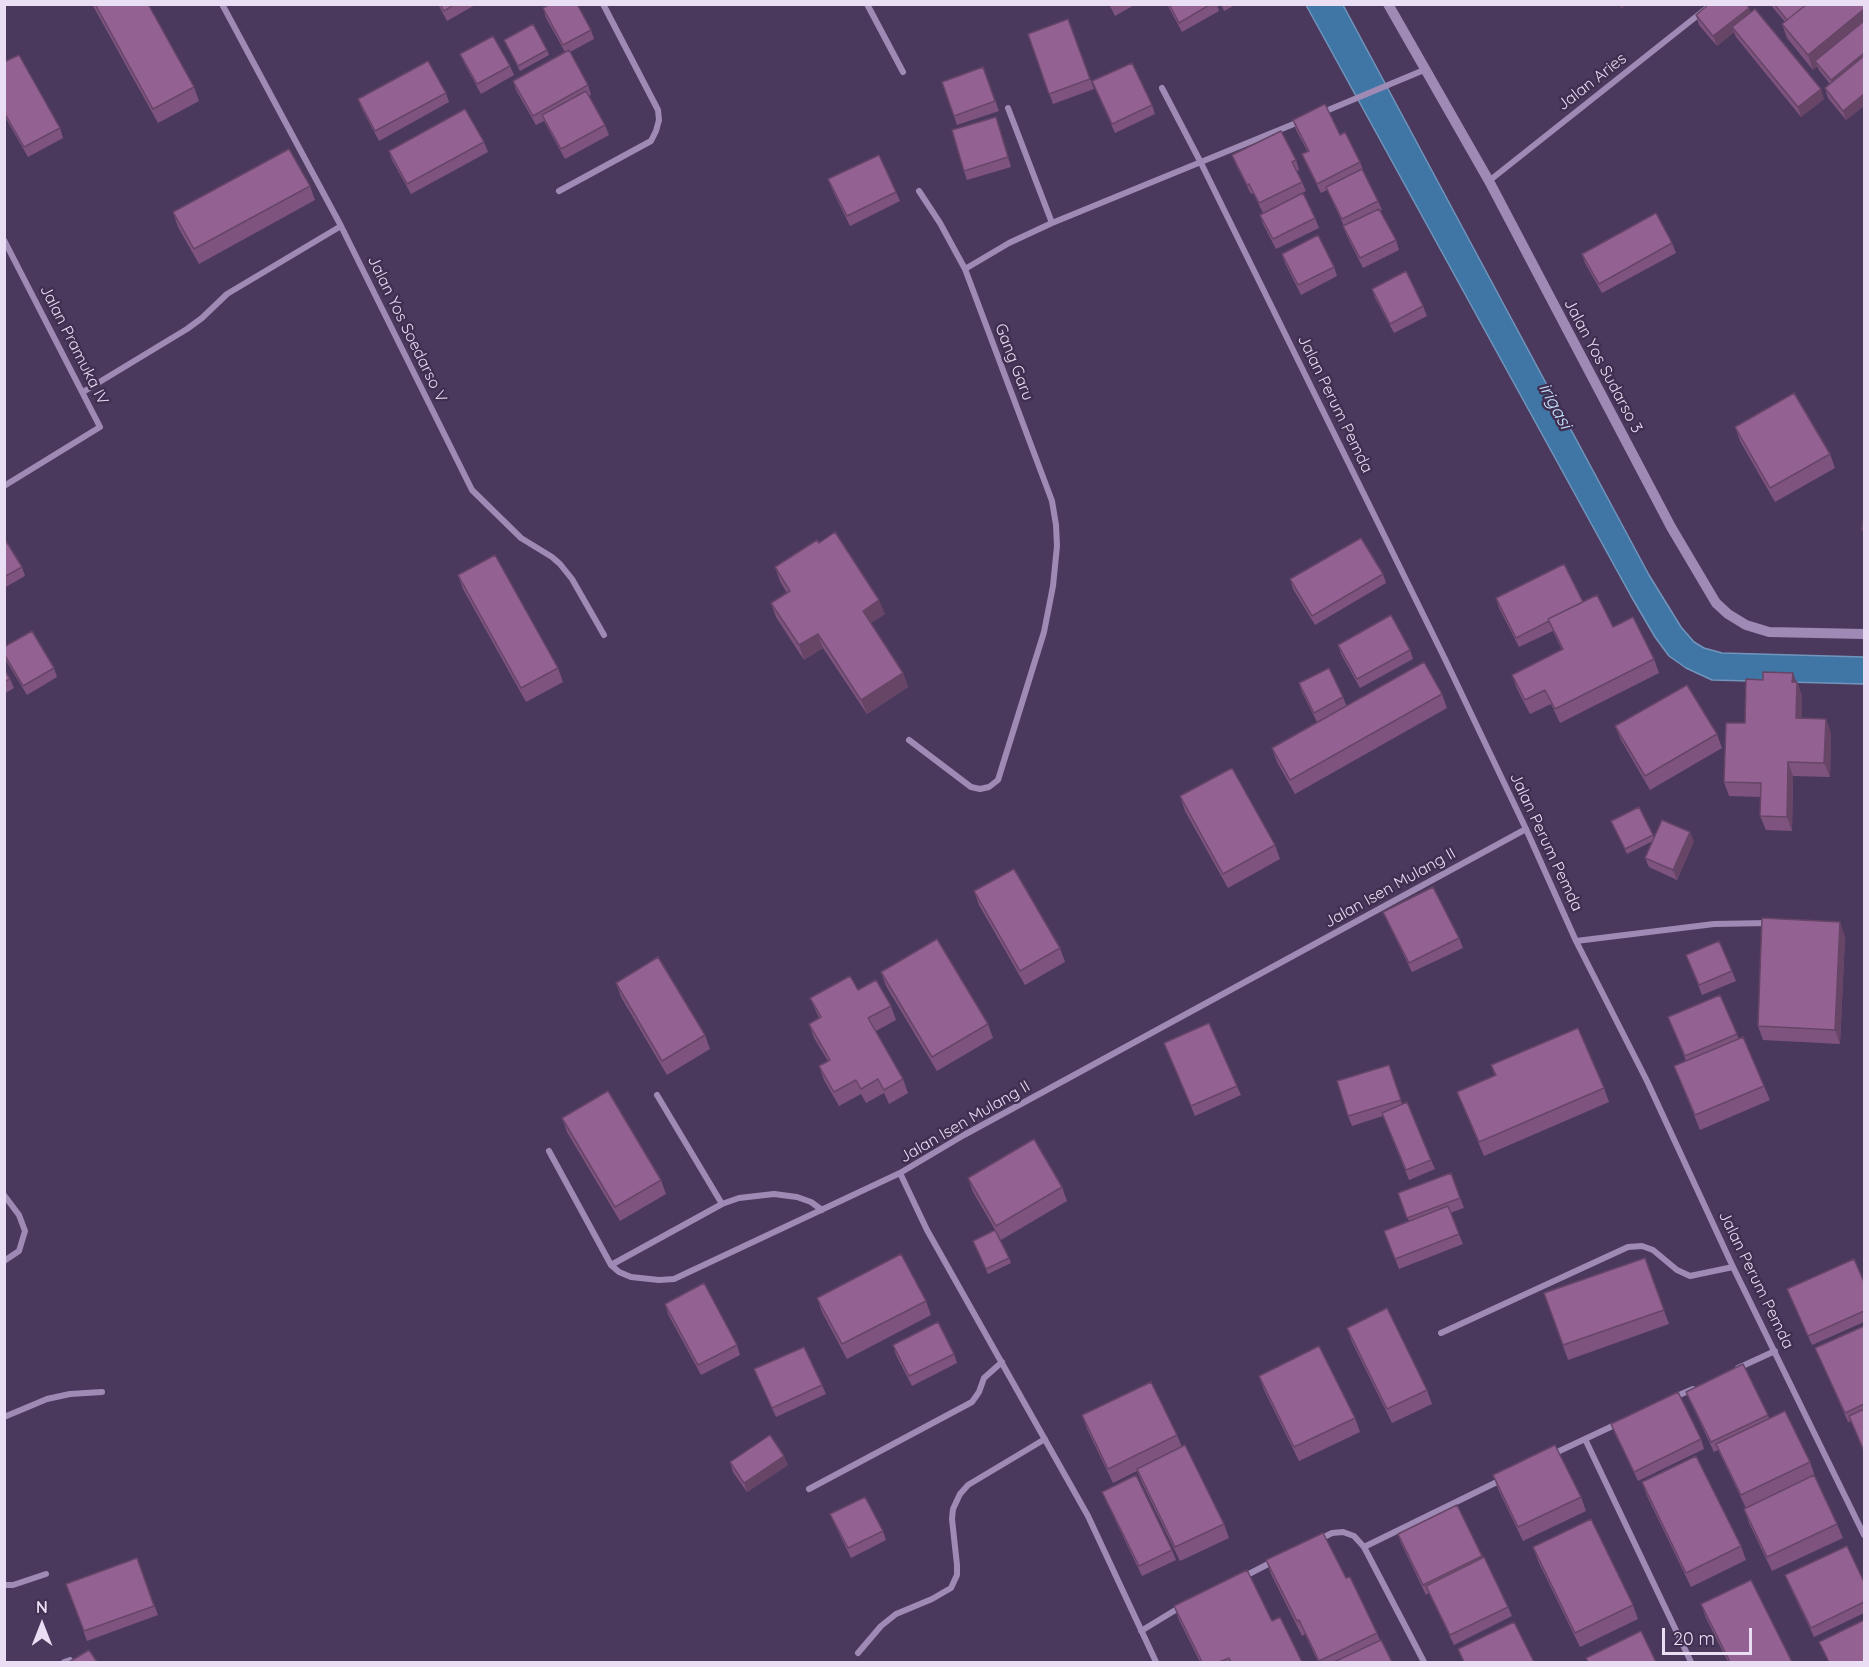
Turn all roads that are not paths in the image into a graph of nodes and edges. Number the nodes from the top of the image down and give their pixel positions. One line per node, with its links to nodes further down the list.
1 (222, 4): 15 (street, Jalan Yos Soedarso V)
2 (603, 4): 13 (street)
3 (867, 4): 7 (street)
4 (1388, 4): 6 (street, Jalan Yos Sudarso 3)
5 (1712, 4): 11 (street, Jalan Aries)
6 (1424, 70): 10 (street); 11 (street, Jalan Yos Sudarso 3)
7 (903, 72)
8 (1162, 88): 10 (street, Jalan Perum Pemda)
9 (1008, 108): 14 (street)
10 (1200, 161): 14 (street); 23 (street, Jalan Perum Pemda)
11 (1489, 181): 20 (street, Jalan Yos Sudarso 3)
12 (919, 191): 17 (street, Gang Garu)
13 (559, 192)
14 (1052, 223): 17 (street)
15 (341, 226): 18 (street); 21 (street, Jalan Yos Soedarso V)
16 (4, 240): 18 (street, Jalan Pramuka IV)
17 (965, 269): 22 (street, Gang Garu)
18 (83, 392): 19 (street, Jalan Pramuka IV)
19 (4, 486)
20 (1864, 634)
21 (604, 635)
22 (909, 740)
23 (1526, 829): 25 (street, Jalan Perum Pemda); 28 (street, Jalan Isen Mulang II)
24 (1779, 923): 25 (street)
25 (1576, 941): 34 (street, Jalan Perum Pemda)
26 (657, 1095): 30 (street)
27 (549, 1151): 33 (street)
28 (900, 1173): 31 (street); 37 (street, Jalan Isen Mulang II)
29 (4, 1195): 32 (street)
30 (722, 1204): 31 (street); 33 (street)
31 (822, 1210): 33 (street)
32 (4, 1261)
33 (611, 1265)
34 (1733, 1267): 35 (street); 36 (street, Jalan Perum Pemda)
35 (1441, 1333)
36 (1775, 1351): 38 (street); 49 (street, Jalan Perum Pemda)
37 (1002, 1362): 45 (street, Jalan Isen Mulang II); 48 (street)
38 (1733, 1371)
39 (1701, 1385): 41 (street)
40 (102, 1392): 42 (street)
41 (1670, 1400)
42 (4, 1417)
43 (1627, 1419): 44 (street)
44 (1585, 1438): 46 (street); 61 (street)
45 (1045, 1439): 57 (street, Jalan Isen Mulang II); 58 (street)
46 (1543, 1459)
47 (1511, 1475): 51 (street)
48 (808, 1489)
49 (1864, 1535)
50 (1314, 1542): 51 (street)
51 (1364, 1547): 60 (street)
52 (1285, 1556): 54 (street)
53 (46, 1574): 55 (street)
54 (1233, 1581)
55 (4, 1585)
56 (1192, 1601): 57 (street)
57 (1141, 1631): 59 (street, Jalan Isen Mulang II)
58 (858, 1653)
59 (1156, 1662)
60 (1424, 1662)
61 (1691, 1662)

